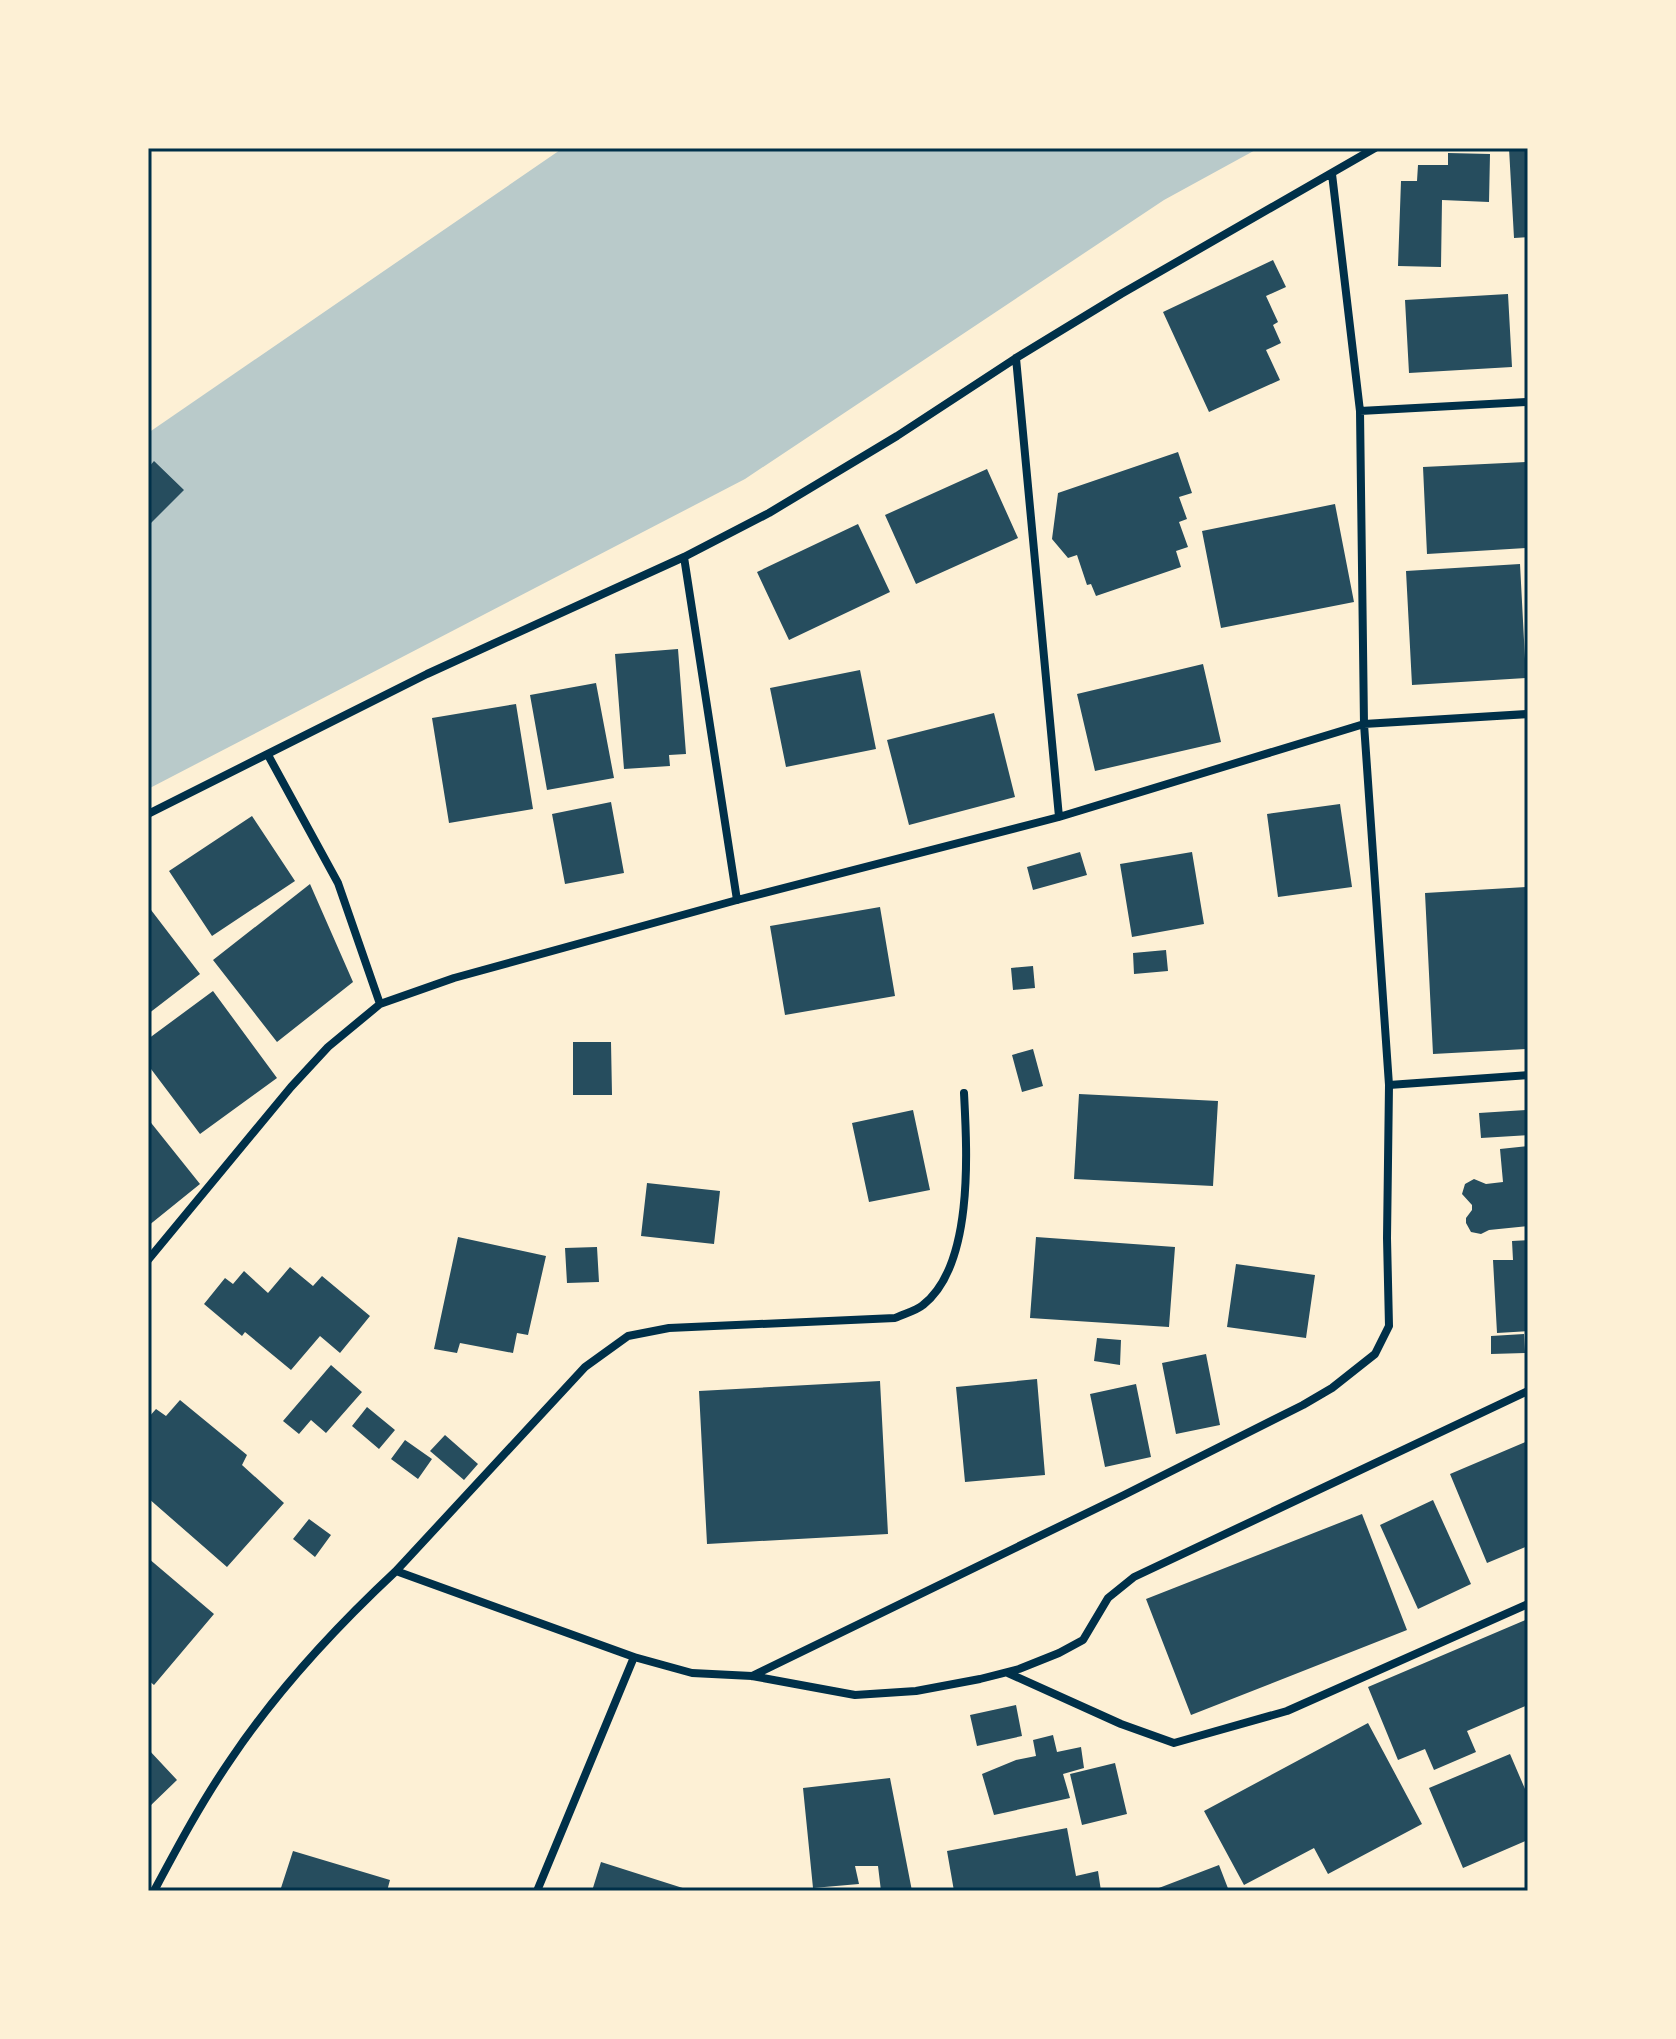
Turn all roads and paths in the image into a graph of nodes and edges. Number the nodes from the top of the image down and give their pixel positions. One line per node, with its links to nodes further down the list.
1 (1375, 148): 2 (street)
2 (1332, 174): 3 (street); 5 (street)
3 (1016, 358): 6 (street); 11 (street)
4 (1528, 402): 5 (street)
5 (1360, 411): 8 (street)
6 (684, 557): 9 (street); 12 (street)
7 (1528, 714): 8 (street)
8 (1364, 724): 11 (street); 15 (street)
9 (268, 755): 10 (street); 13 (street)
10 (148, 814)
11 (1059, 817): 12 (street)
12 (737, 900): 13 (street)
13 (380, 1004): 17 (street)
14 (1528, 1075): 15 (street)
15 (1389, 1085): 23 (street)
16 (964, 1093): 19 (street)
17 (148, 1260)
18 (1528, 1391): 22 (street)
19 (396, 1571): 21 (street); 24 (street)
20 (1528, 1604): 22 (street)
21 (634, 1657): 23 (street); 25 (street)
22 (1007, 1672): 23 (street)
23 (752, 1676)
24 (154, 1891)
25 (537, 1891)

